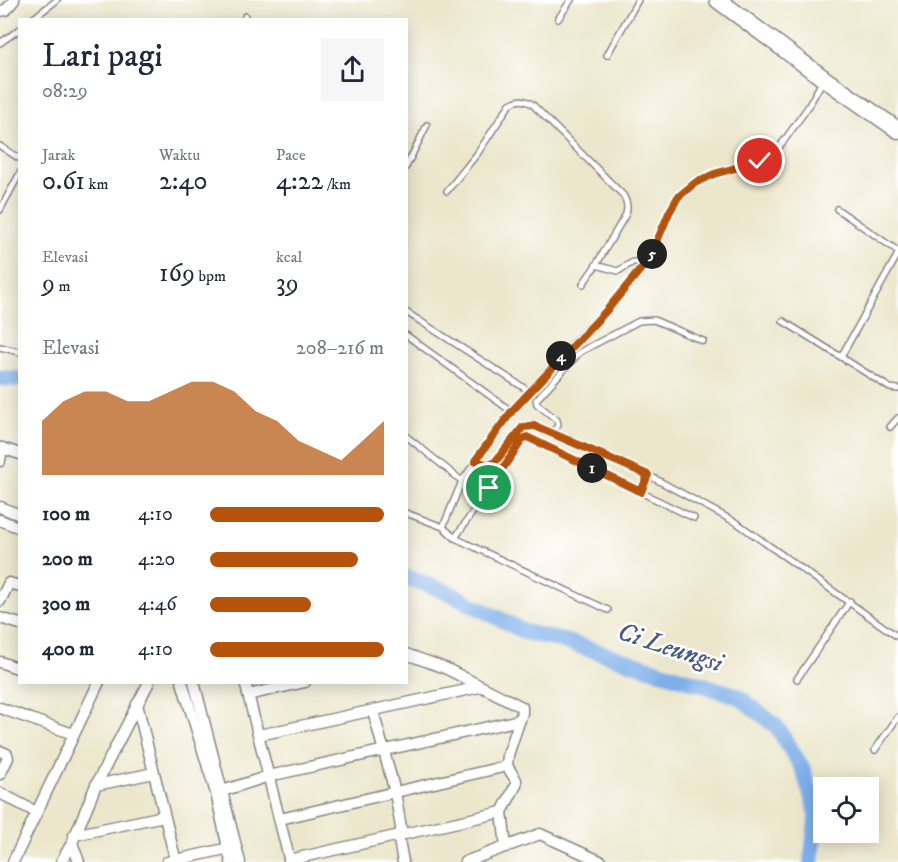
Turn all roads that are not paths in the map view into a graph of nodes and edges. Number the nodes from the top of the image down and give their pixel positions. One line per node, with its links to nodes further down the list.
1 (14, 0): 6 (street)
2 (57, 0): 7 (lane)
3 (572, 0): 8 (lane)
4 (638, 0): 11 (lane)
5 (718, 0): 12 (main road)
6 (0, 11)
7 (34, 18)
8 (558, 19)
9 (18, 30): 10 (lane)
10 (0, 43)
11 (607, 54)
12 (824, 78): 14 (main road); 23 (lane)
13 (427, 125): 17 (lane)
14 (898, 130)
15 (0, 146): 16 (lane)
16 (18, 158)
17 (408, 163)
18 (18, 177): 21 (lane)
19 (447, 191): 24 (lane)
20 (837, 209): 22 (lane)
21 (0, 210)
22 (898, 253): 32 (lane)
23 (645, 262): 24 (lane); 34 (lane)
24 (596, 265): 25 (lane)
25 (583, 284)
26 (408, 313): 34 (lane)
27 (783, 321): 32 (lane)
28 (408, 335): 35 (lane)
29 (703, 341): 38 (lane)
30 (0, 347): 31 (lane)
31 (18, 352)
32 (841, 357): 33 (lane)
33 (898, 389)
34 (529, 391): 35 (lane)
35 (512, 411): 43 (lane)
36 (898, 418): 37 (lane)
37 (890, 427)
38 (553, 433): 43 (lane); 44 (lane)
39 (408, 438): 45 (lane)
40 (1, 448): 41 (street); 42 (street)
41 (18, 453)
42 (0, 461)
43 (475, 461): 45 (lane)
44 (648, 475): 46 (lane); 57 (lane)
45 (462, 481): 53 (lane)
46 (641, 492): 50 (lane); 54 (lane)
47 (0, 507): 48 (street)
48 (18, 514)
49 (408, 514): 53 (lane)
50 (694, 518)
51 (0, 520): 52 (street)
52 (18, 527)
53 (442, 527): 54 (lane)
54 (455, 538): 58 (lane)
55 (18, 585): 56 (street)
56 (0, 601)
57 (850, 601): 61 (lane); 65 (lane)
58 (608, 610)
59 (0, 618): 60 (street)
60 (18, 623)
61 (898, 637)
62 (410, 657): 72 (street)
63 (0, 662): 64 (street)
64 (18, 668)
65 (797, 679)
66 (98, 684): 79 (street)
67 (147, 684): 74 (street)
68 (183, 684): 89 (street)
69 (194, 684): 89 (street)
70 (245, 684): 73 (street)
71 (296, 684): 73 (street)
72 (480, 687): 76 (street); 78 (street)
73 (248, 695): 80 (street)
74 (137, 704): 85 (street); 88 (street)
75 (0, 708): 79 (street)
76 (373, 711): 80 (street); 83 (street)
77 (898, 717): 81 (lane)
78 (520, 720): 83 (street); 84 (street)
79 (73, 734): 92 (street)
80 (259, 735): 87 (street)
81 (875, 750)
82 (0, 751): 86 (street)
83 (382, 751): 87 (street); 90 (street)
84 (507, 766): 90 (street); 93 (street)
85 (154, 773): 88 (street); 94 (street)
86 (0, 774)
87 (269, 776): 89 (street); 95 (street)
88 (96, 785): 97 (street)
89 (219, 792): 99 (street)
90 (394, 792): 95 (street); 96 (street)
91 (0, 793): 92 (street)
92 (36, 812): 102 (street)
93 (502, 812): 96 (street); 98 (street)
94 (164, 816): 97 (street); 100 (street)
95 (280, 819): 101 (street)
96 (400, 835): 101 (street); 107 (street)
97 (73, 839): 103 (street); 104 (street)
98 (506, 847): 108 (street); 109 (street)
99 (232, 848): 100 (street); 105 (street); 106 (street)
100 (173, 861)
101 (290, 861)
102 (13, 862)
103 (61, 862)
104 (79, 862)
105 (231, 862)
106 (240, 862)
107 (403, 862)
108 (465, 862)
109 (602, 862)

